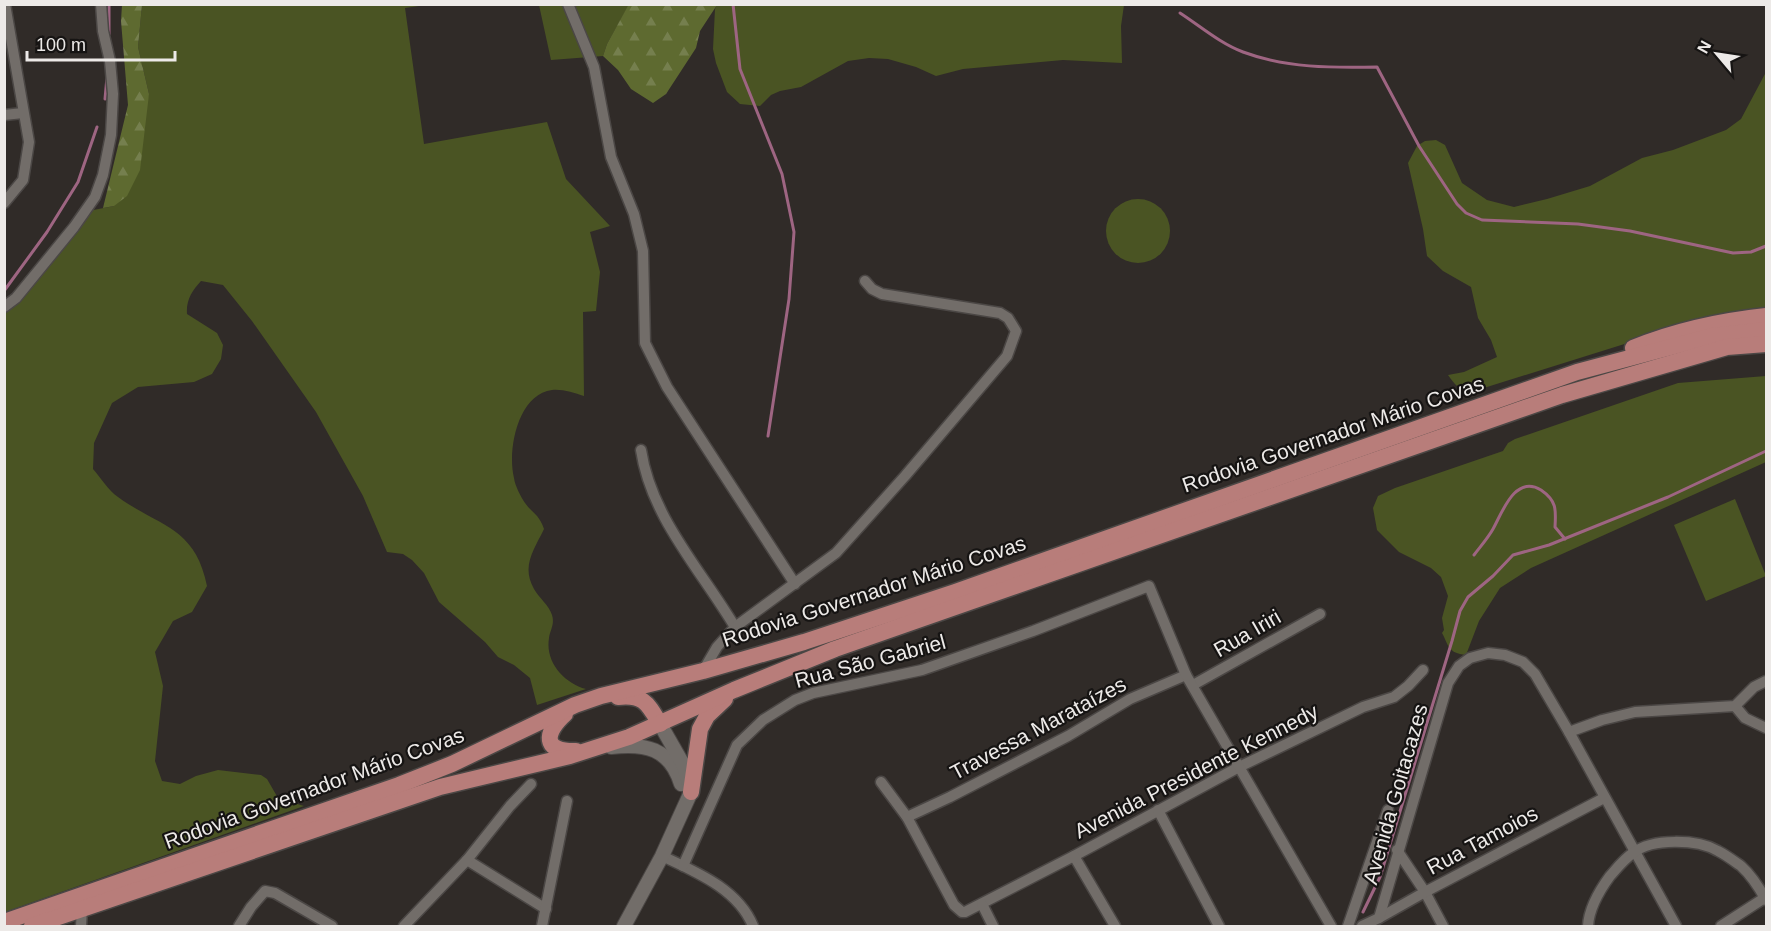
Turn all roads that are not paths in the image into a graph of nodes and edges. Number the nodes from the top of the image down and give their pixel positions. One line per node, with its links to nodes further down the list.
1 (4, 4): 4 (street)
2 (101, 4): 8 (street)
3 (567, 4): 16 (street)
4 (23, 113): 5 (street); 6 (street)
5 (4, 115)
6 (4, 203)
7 (865, 281): 16 (street)
8 (4, 307)
9 (1767, 316): 14 (main road)
10 (1767, 330): 14 (main road, Rodovia Governador Mário Covas)
11 (1767, 344): 12 (main road, Rodovia Governador Mário Covas)
12 (1727, 347): 13 (main road); 24 (main road, Rodovia Governador Mário Covas)
13 (1767, 352)
14 (1577, 372): 19 (main road, Rodovia Governador Mário Covas)
15 (642, 450): 18 (street)
16 (795, 584): 18 (street)
17 (1320, 614): 23 (street, Rua Iriri)
18 (735, 627): 19 (street)
19 (703, 670): 25 (main road, Rodovia Governador Mário Covas)
20 (1423, 670): 32 (street, Avenida Presidente Kennedy)
21 (1186, 675): 23 (street); 41 (street, Travessa Marataízes); 47 (street, Rua São Gabriel)
22 (1767, 681): 27 (street)
23 (1193, 685): 32 (street)
24 (734, 690): 28 (main road, Rodovia Governador Mário Covas); 35 (main road)
25 (601, 696): 26 (main road, Rodovia Governador Mário Covas); 28 (main road)
26 (575, 705): 31 (main road); 54 (main road, Rodovia Governador Mário Covas)
27 (1735, 706): 29 (street); 30 (street)
28 (660, 724): 31 (main road, Rodovia Governador Mário Covas); 35 (street)
29 (1767, 728)
30 (1569, 732): 36 (street); 42 (street, Avenida Goitacazes)
31 (588, 750): 40 (street); 51 (main road, Rodovia Governador Mário Covas)
32 (1239, 767): 38 (street, Avenida Presidente Kennedy); 55 (street)
33 (881, 782): 41 (street)
34 (531, 784): 46 (street)
35 (691, 792): 40 (street)
36 (1604, 798): 43 (street); 48 (street, Rua Tamoios)
37 (567, 801): 52 (street)
38 (1158, 810): 45 (street, Avenida Presidente Kennedy); 66 (street)
39 (1388, 810): 67 (street)
40 (683, 811): 44 (street)
41 (907, 817): 50 (street)
42 (1397, 850): 48 (street); 53 (street, Avenida Goitacazes)
43 (1634, 852): 49 (street); 70 (street); 71 (street)
44 (662, 856): 47 (street); 62 (street)
45 (1074, 856): 50 (street, Avenida Presidente Kennedy); 65 (street)
46 (467, 860): 52 (street); 60 (street)
47 (683, 866): 63 (street)
48 (1425, 892): 53 (street, Rua Tamoios); 69 (street)
49 (1766, 898): 72 (street)
50 (982, 904): 64 (street)
51 (82, 909): 56 (main road, Rodovia Governador Mário Covas); 57 (street)
52 (546, 909): 61 (street)
53 (1379, 918): 68 (street, Avenida Goitacazes)
54 (4, 922)
55 (1329, 925)
56 (32, 927)
57 (81, 927)
58 (239, 927): 59 (street)
59 (332, 927)
60 (404, 927)
61 (542, 927)
62 (624, 927)
63 (753, 927)
64 (993, 927)
65 (1115, 927)
66 (1219, 927)
67 (1348, 927)
68 (1362, 927)
69 (1443, 927)
70 (1588, 927)
71 (1676, 927)
72 (1721, 927)

